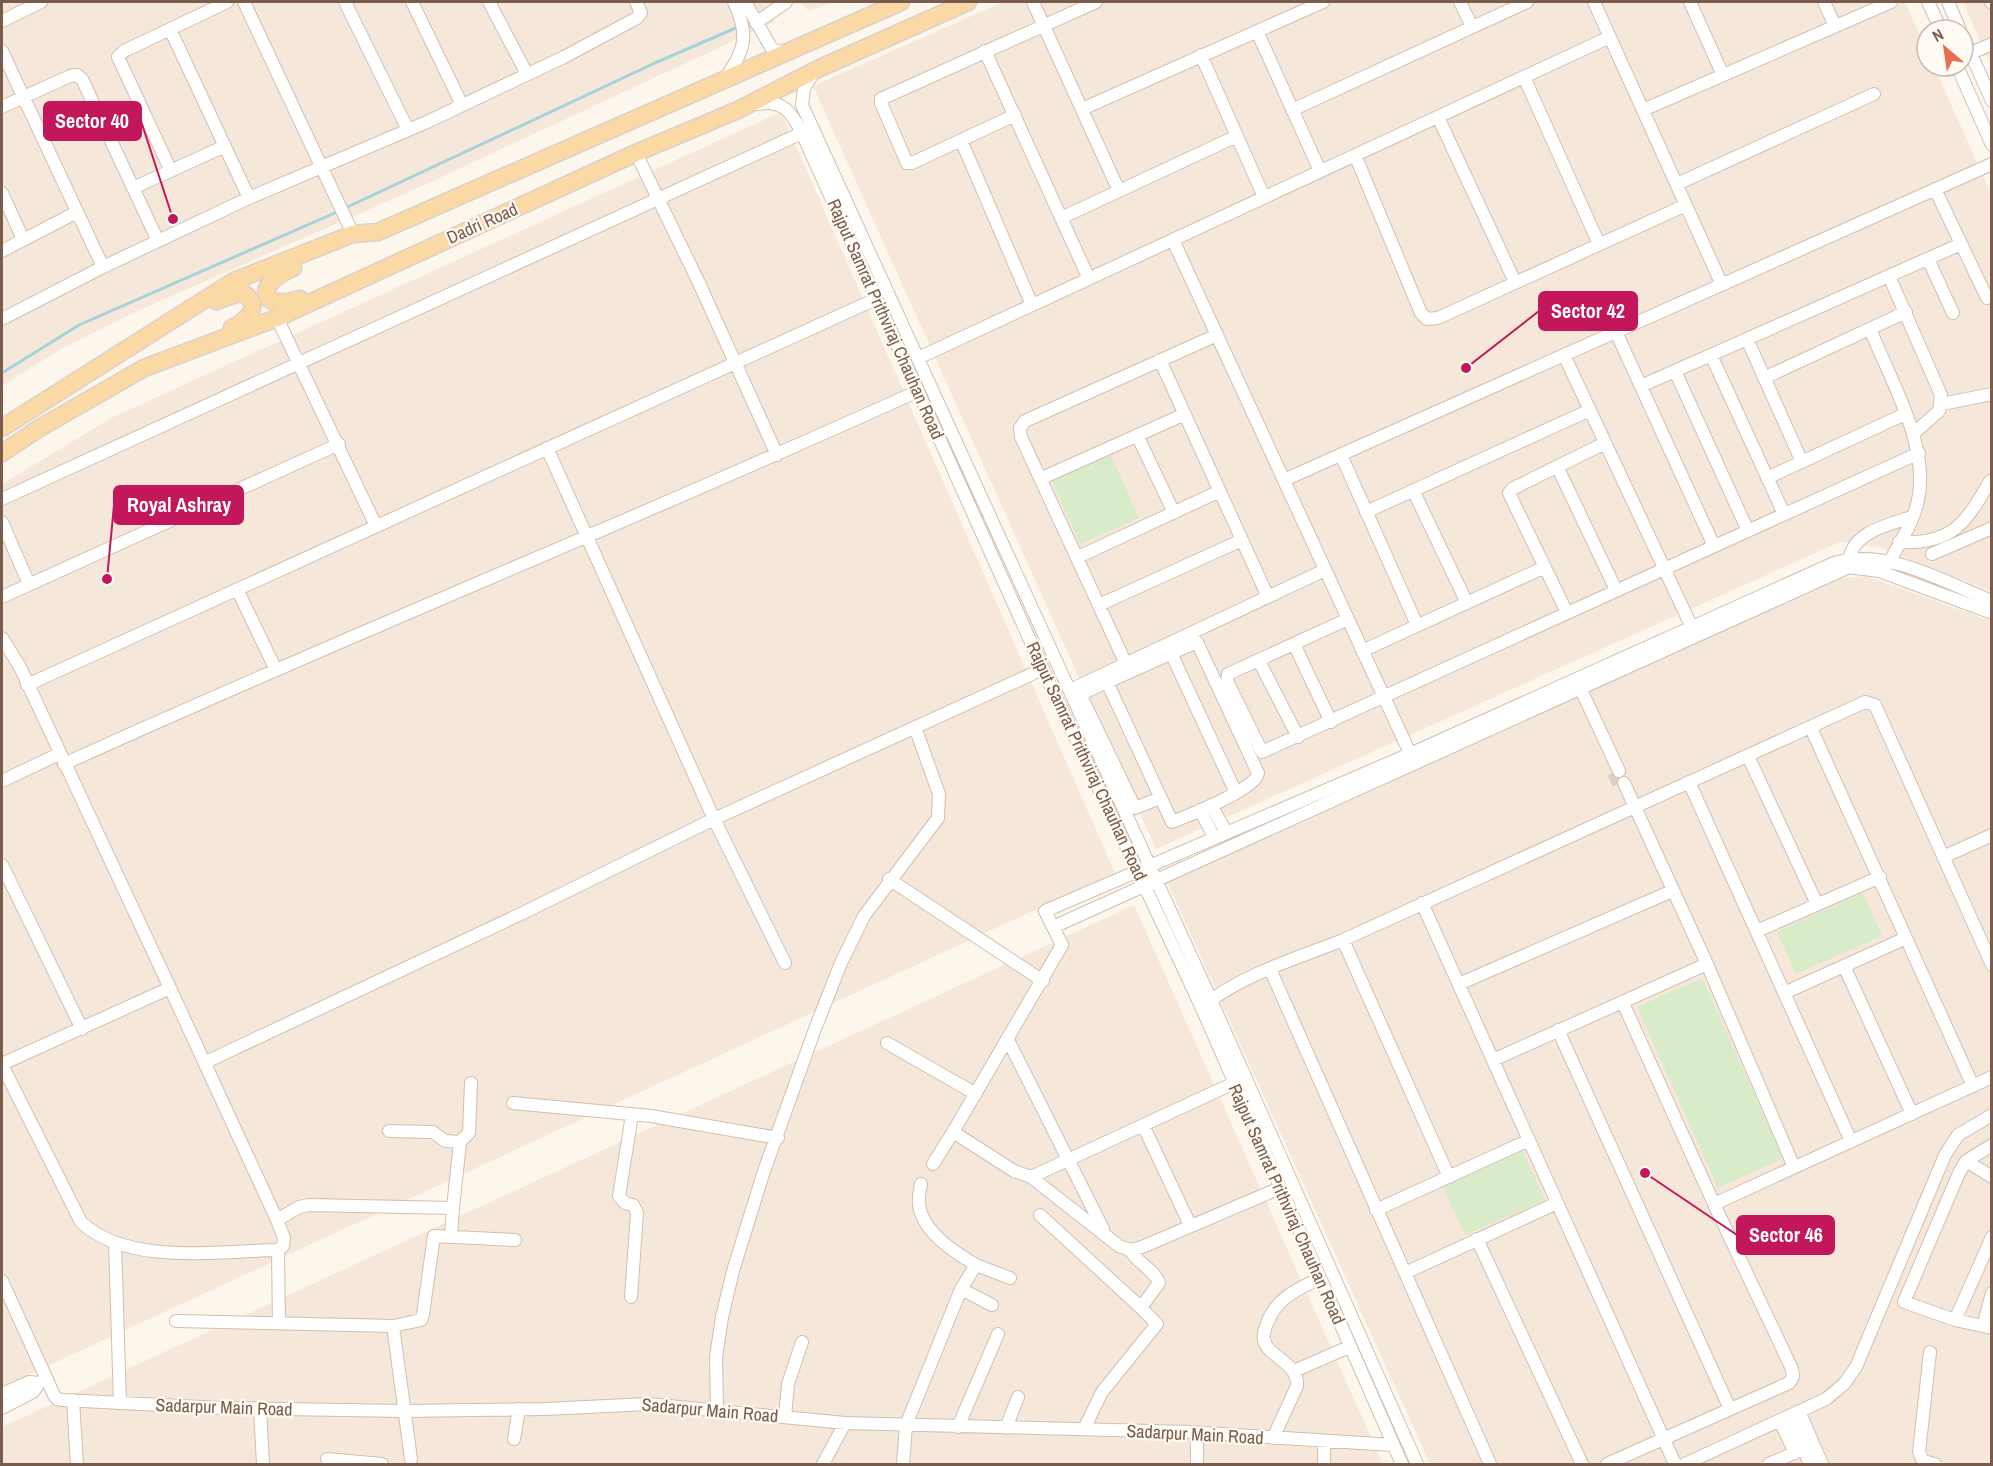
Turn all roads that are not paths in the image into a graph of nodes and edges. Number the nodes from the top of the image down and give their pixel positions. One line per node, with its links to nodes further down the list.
1 (41, 2): 26 (street)
2 (227, 2): 31 (street)
3 (244, 2): 68 (street)
4 (345, 2): 59 (street)
5 (412, 2): 51 (street)
6 (489, 2): 43 (street)
7 (636, 2): 43 (street)
8 (734, 2): 47 (street)
9 (745, 2): 27 (street)
10 (786, 2): 27 (street)
11 (968, 2): 32 (main road, Dadri Road)
12 (1033, 2): 28 (street)
13 (1096, 2): 28 (street)
14 (1323, 2): 33 (street)
15 (1460, 2): 30 (street)
16 (1527, 2): 30 (street)
17 (1594, 2): 34 (street)
18 (1692, 2): 44 (street)
19 (1824, 2): 29 (street)
20 (1891, 2): 29 (street)
21 (1928, 2): 24 (street)
22 (1948, 2): 25 (street)
23 (895, 3): 32 (main road); 39 (main road, Dadri Road)
24 (1935, 18)
25 (1955, 18)
26 (2, 21)
27 (756, 23): 39 (street)
28 (1044, 25): 37 (street); 53 (street)
29 (1835, 26): 44 (street)
30 (1472, 27): 55 (street)
31 (170, 29): 64 (street); 69 (street)
32 (908, 29): 42 (main road, Dadri Road)
33 (1257, 31): 40 (street); 55 (street)
34 (1610, 37): 45 (street); 56 (street)
35 (1992, 44): 38 (street)
36 (2, 51): 49 (street)
37 (986, 51): 57 (street); 62 (street)
38 (1975, 51)
39 (783, 53): 47 (main road, Dadri Road)
40 (1201, 56): 53 (street); 61 (street)
41 (1975, 62): 50 (street)
42 (820, 68): 54 (main road, Dadri Road); 112 (street, Rajput Samrat Prithviraj Chauhan Road)
43 (527, 74): 51 (street)
44 (1723, 75): 56 (street)
45 (1524, 77): 58 (street); 87 (street)
46 (1962, 78): 63 (street)
47 (725, 79): 83 (main road, Dadri Road)
48 (1874, 94): 71 (street)
49 (23, 97): 52 (street); 72 (street); 80 (street)
50 (1992, 101)
51 (462, 105): 59 (street)
52 (2, 107)
53 (1082, 109): 74 (street)
54 (738, 110): 60 (street, Rajput Samrat Prithviraj Chauhan Road); 65 (main road, Dadri Road)
55 (1292, 110): 70 (street)
56 (1643, 110): 71 (street)
57 (1015, 115): 62 (street); 81 (street)
58 (1437, 117): 66 (street); 94 (street)
59 (408, 130): 68 (street)
60 (802, 133): 78 (street); 97 (street, Rajput Samrat Prithviraj Chauhan Road)
61 (1237, 136): 74 (street); 76 (street)
62 (961, 140): 99 (street)
63 (1992, 145)
64 (225, 146): 69 (street); 77 (street)
65 (636, 153): 78 (street); 96 (main road, Dadri Road)
66 (1355, 155): 70 (street); 94 (street)
67 (1992, 164): 73 (street)
68 (319, 166): 77 (street); 82 (street)
69 (171, 171): 72 (street)
70 (1320, 171): 76 (street)
71 (1677, 184): 79 (street)
72 (133, 188): 86 (street)
73 (1935, 189): 88 (street); 95 (street)
74 (1119, 191): 81 (street)
75 (2, 193): 84 (street)
76 (1264, 197): 85 (street)
77 (249, 198): 86 (street)
78 (659, 199): 114 (street); 115 (street)
79 (1686, 205): 87 (street); 95 (street)
80 (78, 212): 84 (street); 91 (street)
81 (1061, 218): 93 (street)
82 (350, 227): 83 (main road, Dadri Road); 104 (main road, Dadri Road)
83 (378, 232): 96 (main road)
84 (23, 239): 89 (street)
85 (1173, 240): 93 (street); 107 (street)
86 (159, 241): 91 (street)
87 (1599, 244): 94 (street)
88 (1961, 244): 90 (street); 98 (street)
89 (2, 251)
90 (1928, 258): 92 (street); 101 (street)
91 (103, 267): 103 (street)
92 (1889, 276): 100 (street); 108 (street)
93 (1089, 279): 99 (street)
94 (1515, 282)
95 (1722, 285): 106 (street)
96 (341, 287): 102 (main road, Dadri Road)
97 (876, 298): 115 (street); 119 (street, Rajput Samrat Prithviraj Chauhan Road)
98 (1987, 298)
99 (1032, 305): 112 (street)
100 (1906, 312): 105 (street); 121 (street)
101 (1953, 313)
102 (277, 318): 109 (main road, Dadri Road); 114 (street)
103 (2, 319)
104 (171, 322): 109 (main road); 125 (main road, Dadri Road)
105 (1870, 329): 117 (street); 124 (street)
106 (1616, 332): 110 (street); 118 (street)
107 (1217, 334): 113 (street); 139 (street)
108 (1747, 339): 111 (street); 117 (street)
109 (183, 353): 131 (main road, Dadri Road)
110 (1564, 355): 122 (street); 134 (street)
111 (1711, 355): 116 (street); 138 (street)
112 (918, 358): 188 (street, Rajput Samrat Prithviraj Chauhan Road)
113 (1160, 360): 123 (street); 137 (street)
114 (300, 363): 129 (street); 143 (street)
115 (735, 363): 130 (street); 133 (street)
116 (1676, 371): 118 (street); 151 (street)
117 (1764, 378): 135 (street)
118 (1641, 386): 156 (street)
119 (918, 391): 133 (street); 184 (street, Rajput Samrat Prithviraj Chauhan Road)
120 (1992, 394): 121 (street)
121 (1942, 404): 126 (street)
122 (1590, 410): 128 (street); 141 (street)
123 (1185, 414): 127 (street); 142 (street)
124 (1905, 414): 126 (street); 135 (street)
125 (2, 428)
126 (1914, 434): 132 (street)
127 (1137, 435): 137 (street); 145 (street)
128 (1605, 443): 136 (street); 162 (street)
129 (339, 444): 149 (street); 164 (street)
130 (548, 448): 149 (street); 152 (street)
131 (2, 453)
132 (1919, 453): 146 (street); 147 (street)
133 (777, 455): 152 (street)
134 (1341, 455): 139 (street); 144 (street)
135 (1802, 462): 138 (street)
136 (1557, 466): 161 (street); 166 (street)
137 (1042, 478): 158 (street)
138 (1767, 478): 146 (street)
139 (1284, 480): 163 (street)
140 (1990, 481): 154 (street)
141 (1413, 490): 144 (street); 170 (street)
142 (1220, 491): 145 (street); 153 (street)
143 (2, 499)
144 (1366, 512): 175 (street)
145 (1174, 513): 158 (street)
146 (1784, 514): 151 (street)
147 (1912, 517): 154 (street); 159 (street)
148 (2, 522): 164 (street)
149 (376, 526): 165 (street)
150 (1989, 529): 155 (street); 157 (street)
151 (1748, 531): 156 (street)
152 (588, 534): 183 (street); 205 (street)
153 (1242, 540): 168 (street); 171 (street)
154 (1899, 542): 160 (street)
155 (1992, 543)
156 (1714, 546): 162 (street)
157 (1932, 554)
158 (1077, 557): 171 (street)
159 (1849, 563): 160 (street); 173 (street); 176 (street)
160 (1889, 563): 169 (street)
161 (1545, 567): 170 (street); 172 (street)
162 (1664, 568): 166 (street); 176 (street)
163 (1325, 570): 168 (street); 174 (street)
164 (29, 584): 167 (street)
165 (237, 589): 183 (street); 186 (street)
166 (1616, 590): 172 (street)
167 (2, 597)
168 (1268, 597): 182 (street)
169 (1992, 601)
170 (1467, 603): 175 (street)
171 (1099, 605): 182 (street)
172 (1567, 613): 189 (street)
173 (1992, 613)
174 (1348, 619): 178 (street); 179 (street)
175 (1418, 625): 179 (street)
176 (1694, 631): 187 (street)
177 (2, 638): 186 (street)
178 (1294, 644): 181 (street); 190 (street)
179 (1362, 651): 189 (street)
180 (1171, 652): 185 (street); 201 (street); 201 (street)
181 (1259, 661): 193 (street); 193 (street)
182 (1126, 664): 188 (street)
183 (275, 668): 195 (street)
184 (1043, 669): 191 (street); 211 (street, Rajput Samrat Prithviraj Chauhan Road)
185 (1107, 682): 202 (street); 202 (street)
186 (27, 685): 195 (street)
187 (1576, 686): 196 (street); 197 (street)
188 (1070, 690): 209 (street, Rajput Samrat Prithviraj Chauhan Road)
189 (1384, 698): 190 (street); 196 (street)
190 (1332, 722): 193 (street)
191 (915, 727): 205 (street); 213 (street)
192 (1811, 728): 194 (street); 208 (street); 212 (street)
193 (1298, 737)
194 (1748, 756): 199 (street); 217 (street)
195 (61, 759): 198 (street); 229 (street)
196 (1412, 759): 206 (street); 214 (street)
197 (1616, 772)
198 (2, 781)
199 (1689, 782): 204 (street); 219 (street)
200 (1621, 784): 204 (street)
201 (1236, 793): 203 (street)
202 (1160, 798): 203 (street)
203 (1206, 807): 206 (street)
204 (1632, 809): 215 (street); 216 (street)
205 (714, 819): 222 (street); 238 (street)
206 (1220, 835): 209 (street)
207 (1992, 835): 208 (street)
208 (1943, 857): 224 (street)
209 (1149, 865): 211 (street); 214 (street, Rajput Samrat Prithviraj Chauhan Road)
210 (2, 866): 233 (street)
211 (1137, 870): 214 (street, Rajput Samrat Prithviraj Chauhan Road); 218 (street)
212 (1880, 877): 217 (street); 220 (street)
213 (889, 879): 227 (street); 252 (street)
214 (1150, 883): 218 (street); 231 (street, Rajput Samrat Prithviraj Chauhan Road); 242 (street, Rajput Samrat Prithviraj Chauhan Road)
215 (1672, 891): 223 (street); 228 (street)
216 (1422, 903): 221 (street); 228 (street)
217 (1817, 904): 219 (street)
218 (1053, 927): 227 (street)
219 (1757, 931): 230 (street)
220 (1906, 938): 225 (street); 243 (street)
221 (1343, 940): 226 (street); 262 (street)
222 (785, 963)
223 (1707, 964): 232 (street); 260 (street)
224 (1992, 964)
225 (1844, 966): 230 (street); 246 (street)
226 (1268, 970): 231 (street); 269 (street)
227 (1043, 981): 235 (street)
228 (1459, 984): 237 (street)
229 (170, 988): 233 (street); 238 (street)
230 (1784, 993): 255 (street)
231 (1210, 1000): 336 (street, Rajput Samrat Prithviraj Chauhan Road)
232 (1623, 1003): 234 (street); 267 (street)
233 (82, 1029): 239 (street)
234 (1558, 1030): 237 (street); 309 (street)
235 (1008, 1040): 244 (street); 257 (street)
236 (887, 1043): 244 (street)
237 (1493, 1060): 253 (street)
238 (206, 1062): 271 (street)
239 (2, 1065): 278 (street)
240 (1992, 1077): 243 (street)
241 (471, 1083): 254 (street)
242 (1234, 1083): 249 (street); 265 (street, Rajput Samrat Prithviraj Chauhan Road)
243 (1973, 1086): 246 (street)
244 (976, 1094): 251 (street)
245 (513, 1103): 247 (street)
246 (1912, 1114): 255 (street)
247 (632, 1115): 252 (street); 288 (street)
248 (1992, 1115): 312 (street)
249 (1143, 1125): 257 (street); 272 (street)
250 (389, 1131): 254 (street)
251 (952, 1132): 259 (street); 261 (street)
252 (778, 1138): 310 (street)
253 (1529, 1140): 262 (street); 266 (street)
254 (460, 1142): 268 (street)
255 (1851, 1142): 260 (street)
256 (1992, 1145): 258 (street)
257 (1067, 1160): 261 (street); 273 (street)
258 (1966, 1161): 263 (street); 291 (street)
259 (933, 1164)
260 (1794, 1167): 267 (street)
261 (1032, 1177): 273 (street)
262 (1449, 1177): 269 (street)
263 (1992, 1177)
264 (921, 1184): 281 (street)
265 (1280, 1188): 272 (street); 284 (street, Rajput Samrat Prithviraj Chauhan Road)
266 (1557, 1203): 276 (street); 322 (street)
267 (1713, 1204): 309 (street)
268 (453, 1208): 271 (street); 274 (street)
269 (1376, 1210): 282 (street)
270 (1040, 1215): 290 (street)
271 (277, 1220): 279 (street)
272 (1190, 1225): 280 (street)
273 (1106, 1236): 280 (street)
274 (451, 1237): 277 (street); 294 (street)
275 (1992, 1237): 291 (street)
276 (1477, 1239): 282 (street); 338 (street)
277 (515, 1240)
278 (116, 1244): 279 (street); 305 (street)
279 (278, 1250): 293 (street)
280 (1130, 1250): 290 (street)
281 (976, 1265): 283 (street); 286 (street)
282 (1404, 1273): 337 (street)
283 (1010, 1278)
284 (1319, 1279): 298 (street, Rajput Samrat Prithviraj Chauhan Road); 300 (street)
285 (2, 1281): 301 (street)
286 (962, 1289): 289 (street); 315 (street)
287 (1992, 1293): 295 (street)
288 (631, 1297)
289 (992, 1305)
290 (1138, 1305): 318 (street)
291 (1955, 1320): 295 (street)
292 (176, 1321): 293 (street)
293 (279, 1323): 294 (street)
294 (393, 1326): 311 (street)
295 (1987, 1327)
296 (998, 1334): 316 (street)
297 (802, 1342): 313 (street)
298 (1349, 1347): 300 (street); 324 (street, Rajput Samrat Prithviraj Chauhan Road)
299 (1930, 1352): 345 (street)
300 (1294, 1371): 320 (street)
301 (43, 1381): 302 (street); 304 (street, Sadarpur Main Road); 306 (street)
302 (2, 1394)
303 (1018, 1397): 317 (street)
304 (73, 1400): 305 (street, Sadarpur Main Road); 328 (street)
305 (120, 1402): 307 (street, Sadarpur Main Road)
306 (2, 1408)
307 (260, 1408): 311 (street, Sadarpur Main Road); 329 (street)
308 (519, 1409): 310 (street, Sadarpur Main Road); 311 (street, Sadarpur Main Road); 321 (street)
309 (1730, 1409): 322 (street)
310 (717, 1410): 313 (street, Sadarpur Main Road)
311 (404, 1411): 327 (street)
312 (1789, 1416): 325 (street); 341 (street); 344 (street)
313 (785, 1417): 314 (street, Sadarpur Main Road)
314 (845, 1423): 315 (street, Sadarpur Main Road); 331 (street)
315 (906, 1425): 316 (street, Sadarpur Main Road); 332 (street)
316 (958, 1427): 317 (street, Sadarpur Main Road)
317 (1006, 1428): 318 (street, Sadarpur Main Road)
318 (1084, 1429): 319 (street, Sadarpur Main Road)
319 (1197, 1433): 320 (street, Sadarpur Main Road); 333 (street)
320 (1273, 1438): 323 (street, Sadarpur Main Road)
321 (513, 1439)
322 (1663, 1439): 339 (street); 340 (street)
323 (1324, 1443): 324 (street, Sadarpur Main Road); 334 (street)
324 (1393, 1445): 335 (street, Rajput Samrat Prithviraj Chauhan Road)
325 (1799, 1451): 342 (street); 343 (street)
326 (327, 1459): 330 (street)
327 (411, 1459)
328 (77, 1464)
329 (263, 1464)
330 (382, 1464)
331 (823, 1464)
332 (903, 1464)
333 (1197, 1464)
334 (1324, 1464)
335 (1402, 1464)
336 (1418, 1464)
337 (1490, 1464)
338 (1582, 1464)
339 (1607, 1464)
340 (1675, 1464)
341 (1685, 1464)
342 (1769, 1464)
343 (1810, 1464)
344 (1822, 1464)
345 (1935, 1464)

